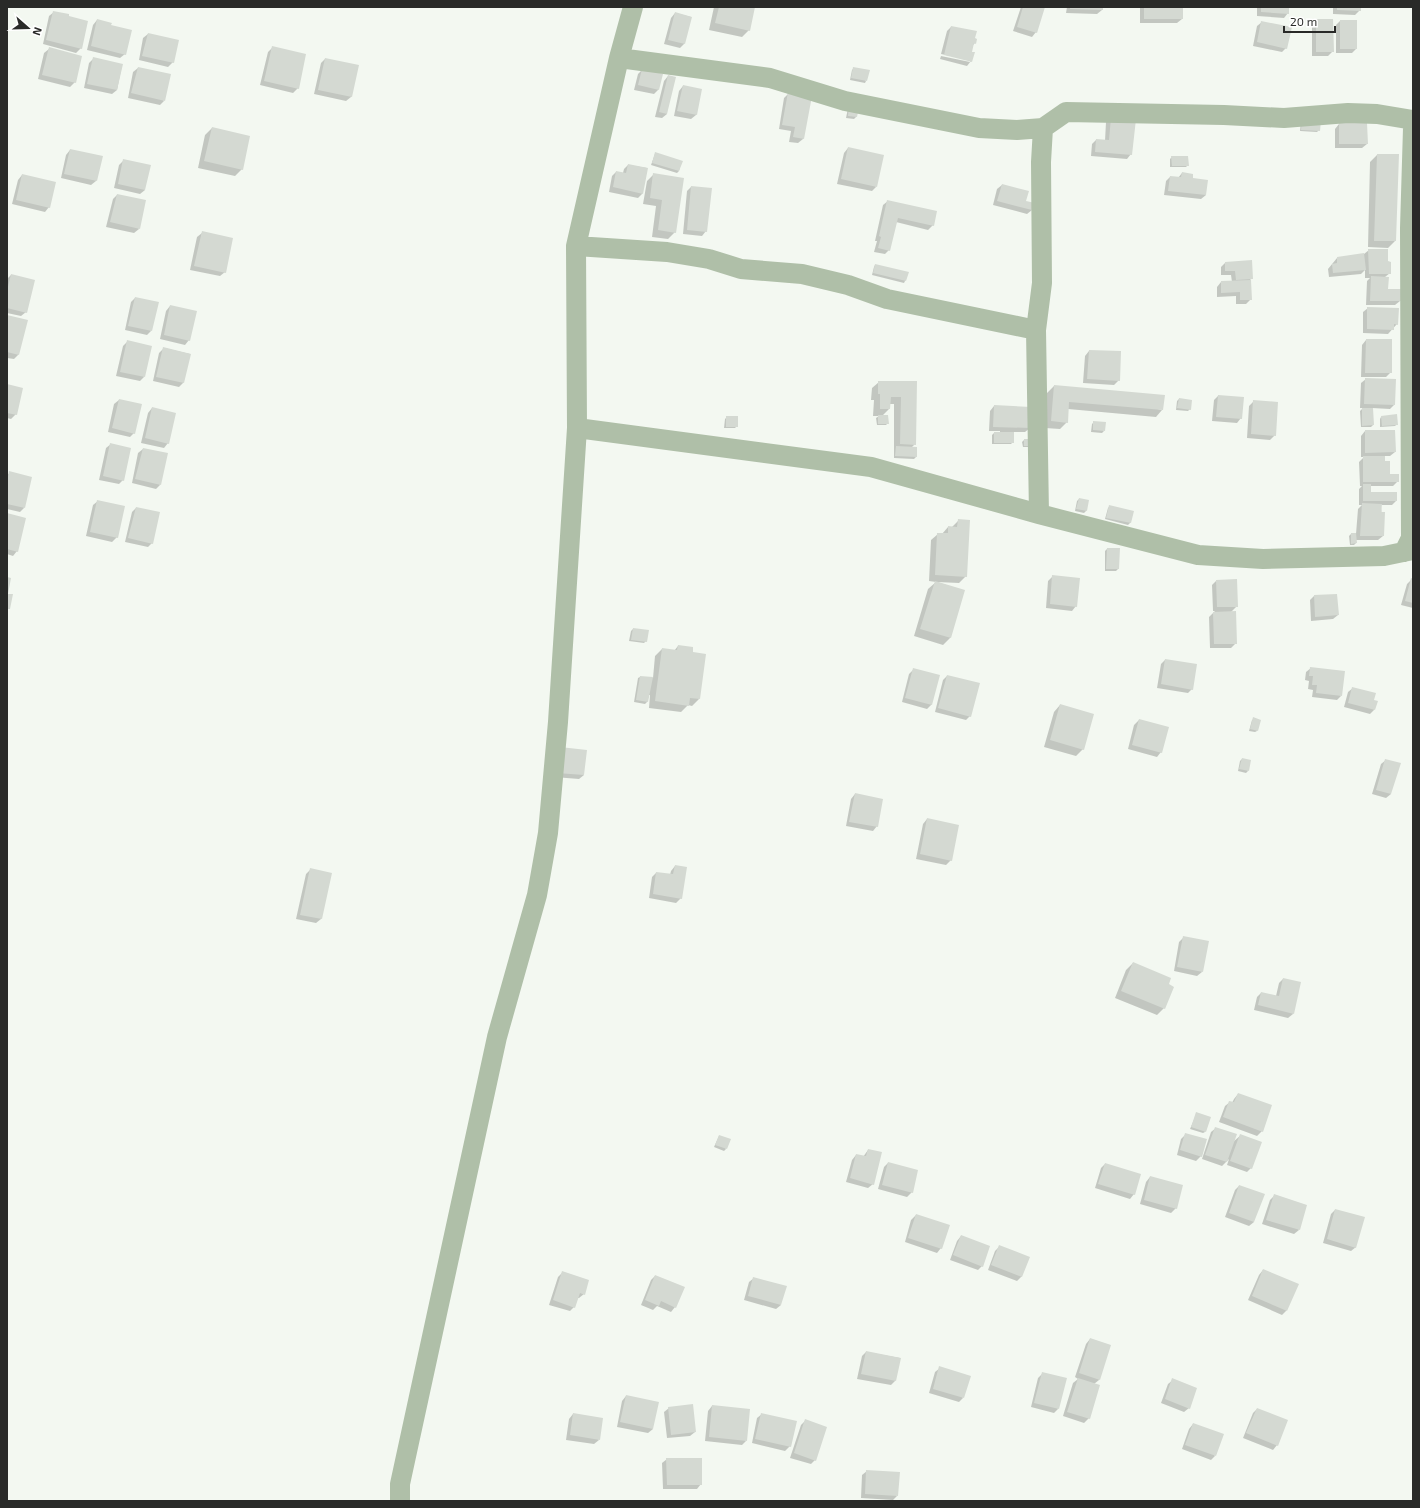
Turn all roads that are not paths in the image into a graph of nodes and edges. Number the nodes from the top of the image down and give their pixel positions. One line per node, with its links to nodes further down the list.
1 (633, 7): 2 (street)
2 (619, 58): 4 (street); 6 (street)
3 (1413, 120): 4 (street)
4 (1043, 128): 7 (street)
5 (1413, 128): 10 (street)
6 (576, 246): 7 (street); 8 (street)
7 (1036, 330): 9 (street)
8 (577, 428): 9 (street); 11 (street)
9 (1039, 514): 10 (street)
10 (1408, 551)
11 (400, 1501)

